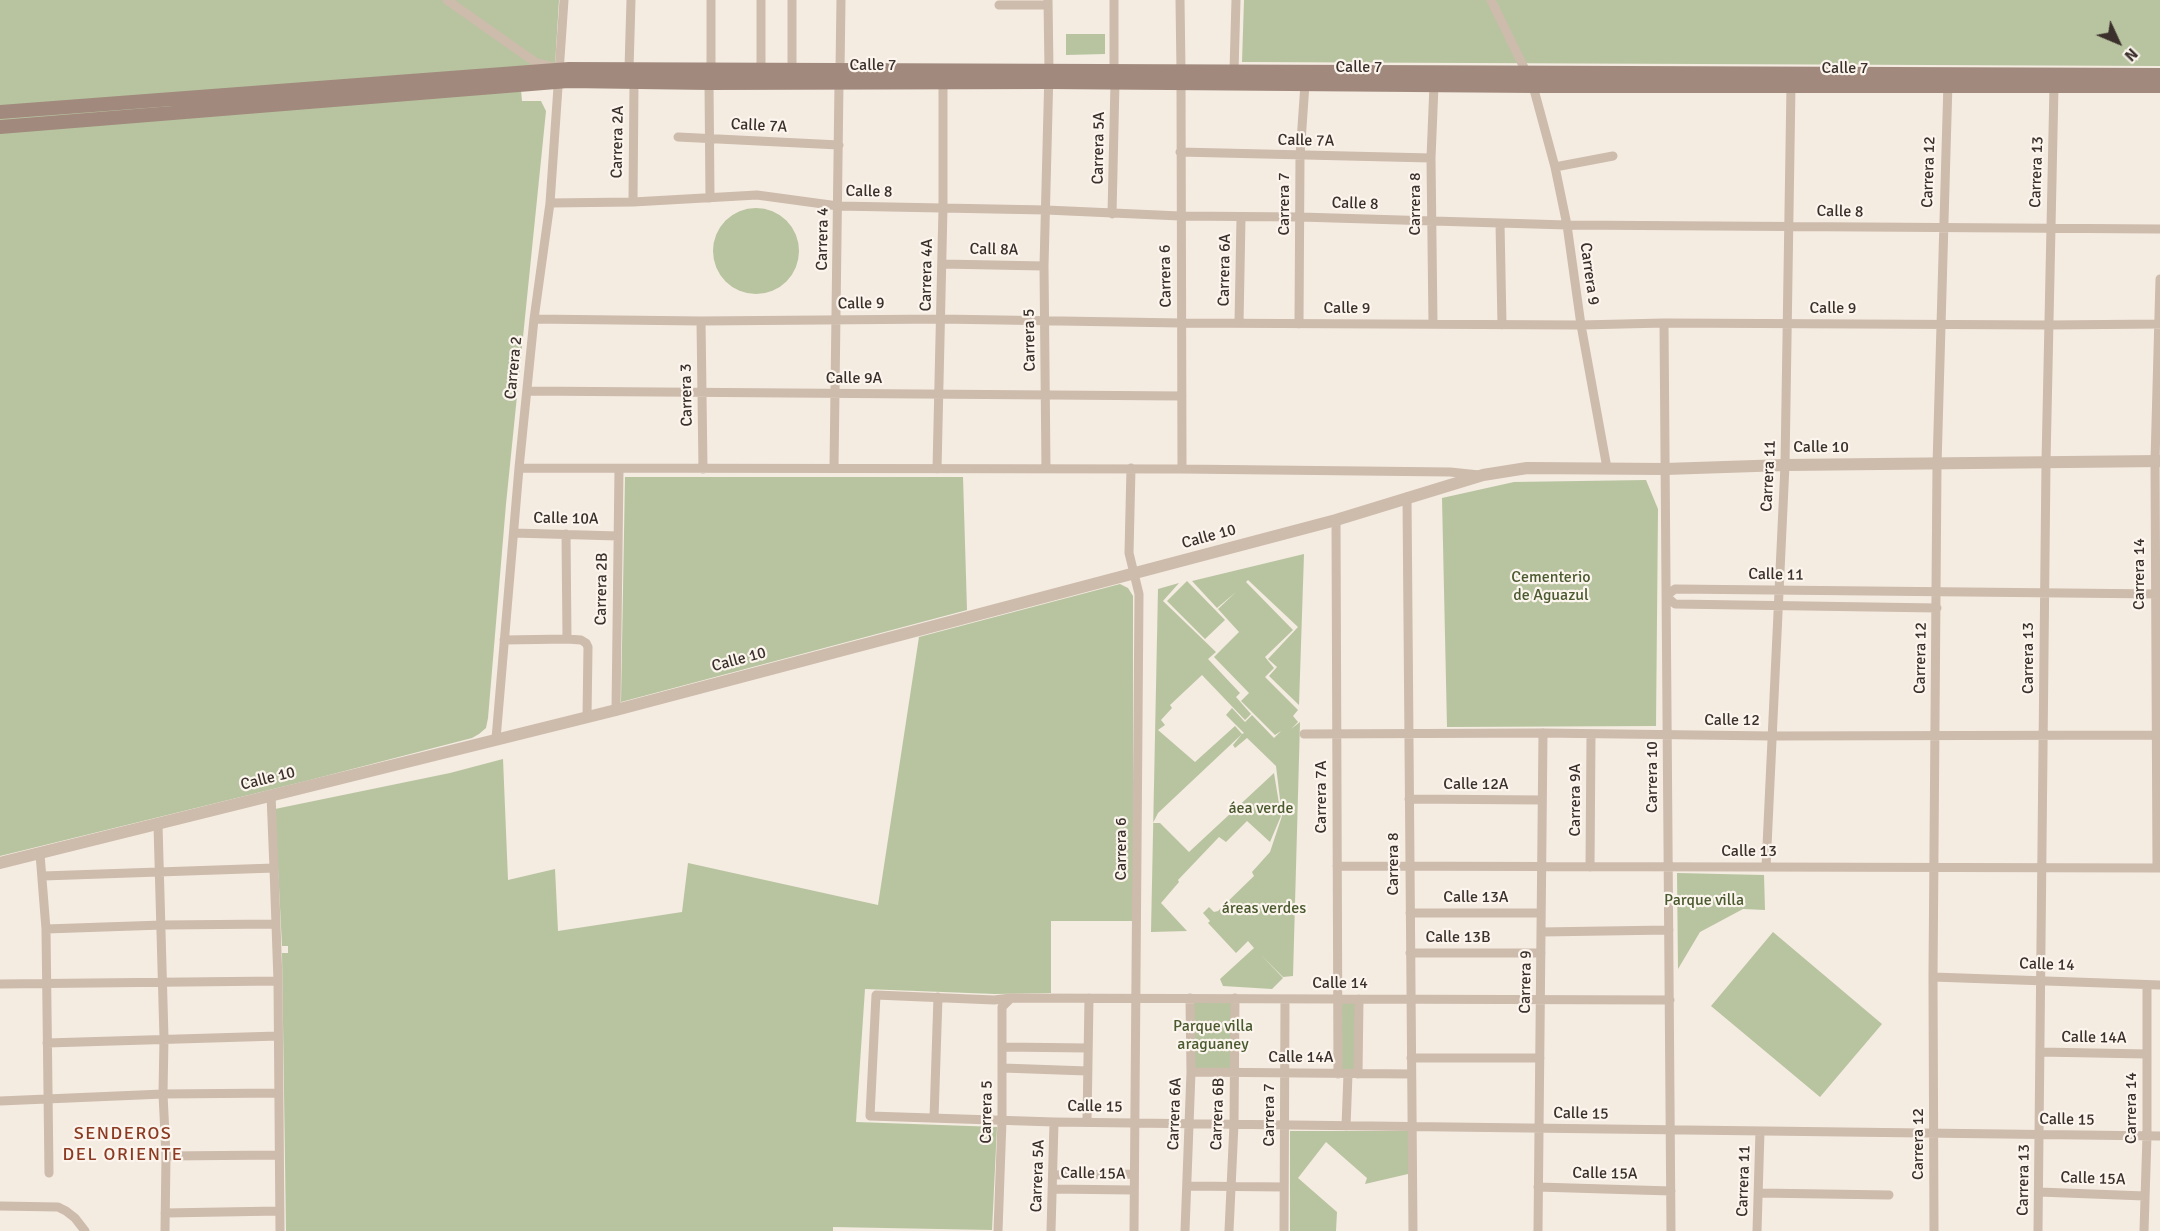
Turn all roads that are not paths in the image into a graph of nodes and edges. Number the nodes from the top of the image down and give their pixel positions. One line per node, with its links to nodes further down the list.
1 (447, 0): 18 (street)
2 (564, 0): 18 (street, Carrera 2)
3 (631, 0): 20 (street, Carrera 2A)
4 (711, 0): 24 (street)
5 (761, 0): 14 (street)
6 (792, 0): 15 (street)
7 (841, 0): 21 (street, Carrera 4)
8 (1114, 0): 23 (street, Carrera 5A)
9 (1180, 0): 25 (street, Carrera 6)
10 (1236, 0): 16 (street)
11 (1491, 0): 17 (street, Carrera 9)
12 (1048, 2): 13 (street); 22 (street)
13 (999, 6)
14 (761, 70): 15 (main road, Calle 7); 24 (main road, Calle 7)
15 (792, 70): 21 (main road, Calle 7)
16 (1234, 71): 17 (main road, Calle 7); 25 (main road, Calle 7)
17 (1527, 73): 26 (main road, Calle 7); 31 (street, Carrera 9)
18 (559, 75): 20 (main road, Calle 7); 34 (main road); 35 (main road); 46 (street, Carrera 2)
19 (2160, 75): 26 (main road, Calle 7)
20 (632, 76): 24 (main road, Calle 7); 45 (street, Carrera 2A)
21 (840, 76): 22 (main road, Calle 7); 24 (main road, Calle 7); 27 (main road, Calle 7); 38 (street, Carrera 4)
22 (1048, 76): 23 (main road, Calle 7); 27 (main road, Calle 7); 49 (street)
23 (1115, 76): 25 (main road, Calle 7); 50 (street, Carrera 5A)
24 (710, 77): 37 (street)
25 (1181, 77): 28 (main road, Calle 7); 39 (street, Carrera 6)
26 (1948, 80): 30 (main road, Calle 7); 32 (main road, Calle 7); 58 (street, Carrera 12)
27 (943, 82): 48 (street, Carrera 4A)
28 (1305, 84): 29 (main road, Calle 7); 40 (street, Carrera 7)
29 (1434, 85): 31 (main road, Calle 7); 42 (street, Carrera 8)
30 (1791, 85): 31 (main road, Calle 7); 57 (street, Carrera 11)
31 (1533, 86): 43 (street, Carrera 9)
32 (2054, 86): 33 (main road, Calle 7); 59 (street, Carrera 13)
33 (2160, 86)
34 (0, 112)
35 (0, 127)
36 (678, 137): 37 (street, Calle 7A)
37 (710, 138): 38 (street, Calle 7A); 44 (street)
38 (839, 145): 47 (street, Carrera 4)
39 (1180, 152): 40 (street, Calle 7A); 51 (street, Carrera 6)
40 (1300, 156): 42 (street, Calle 7A); 52 (street, Carrera 7)
41 (1613, 156): 43 (street)
42 (1431, 158): 54 (street, Carrera 8)
43 (1555, 167): 56 (street, Carrera 9)
44 (710, 198): 45 (street, Calle 8); 47 (street, Calle 8)
45 (633, 202): 46 (street, Calle 8)
46 (550, 203): 64 (street, Carrera 2)
47 (838, 206): 48 (street, Calle 8); 66 (street, Carrera 4)
48 (944, 208): 49 (street, Calle 8); 61 (street, Carrera 4A)
49 (1046, 210): 50 (street, Calle 8); 62 (street, Carrera 5)
50 (1112, 214): 51 (street, Calle 8)
51 (1180, 216): 53 (street, Calle 8); 69 (street, Carrera 6)
52 (1300, 217): 53 (street, Calle 8); 54 (street, Calle 8); 73 (street, Carrera 7)
53 (1242, 218): 70 (street, Carrera 6A)
54 (1431, 221): 55 (street, Calle 8); 74 (street, Carrera 8)
55 (1500, 223): 56 (street, Calle 8); 77 (street)
56 (1567, 225): 57 (street, Calle 8); 78 (street, Carrera 9)
57 (1789, 226): 58 (street, Calle 8); 72 (street, Carrera 11)
58 (1942, 228): 59 (street, Calle 8); 75 (street, Carrera 12)
59 (2050, 229): 60 (street, Calle 8); 79 (street, Carrera 13)
60 (2160, 229)
61 (942, 264): 62 (street, Call 8A); 65 (street, Carrera 4A)
62 (1044, 266): 68 (street, Carrera 5)
63 (2160, 279): 76 (street, Carrera 14)
64 (534, 319): 67 (street, Calle 9); 80 (street, Carrera 2)
65 (941, 319): 66 (street, Calle 9); 68 (street, Calle 9); 83 (street, Carrera 4A)
66 (836, 320): 67 (street, Calle 9); 82 (street, Carrera 4)
67 (701, 321): 81 (street, Carrera 3)
68 (1044, 322): 69 (street, Calle 9); 84 (street, Carrera 5)
69 (1181, 323): 70 (street, Calle 9); 85 (street, Carrera 6)
70 (1239, 323): 73 (street, Calle 9)
71 (1664, 323): 72 (street, Calle 9); 78 (street, Calle 9); 99 (street, Carrera 10)
72 (1788, 323): 75 (street, Calle 9); 88 (street, Carrera 11)
73 (1299, 324): 74 (street, Calle 9)
74 (1432, 324): 77 (street, Calle 9)
75 (1941, 324): 79 (street, Calle 9); 89 (street, Carrera 12)
76 (2159, 324): 79 (street, Calle 9); 86 (street, Carrera 14)
77 (1502, 325): 78 (street, Calle 9)
78 (1581, 325): 94 (street, Carrera 9)
79 (2049, 325): 87 (street, Carrera 13)
80 (527, 391): 81 (street, Calle 9A); 90 (street, Carrera 2)
81 (702, 391): 82 (street, Calle 9A); 96 (street, Carrera 3)
82 (835, 394): 83 (street, Calle 9A); 91 (street, Carrera 4)
83 (939, 394): 84 (street, Calle 9A); 97 (street, Carrera 4A)
84 (1046, 396): 85 (street, Calle 9A); 98 (street, Carrera 5)
85 (1182, 396): 93 (street, Carrera 6)
86 (2157, 461): 87 (street, Calle 10); 110 (street, Carrera 14)
87 (2046, 462): 89 (street, Calle 10); 109 (street, Carrera 13)
88 (1785, 465): 89 (street, Calle 10); 99 (street, Calle 10); 107 (street, Carrera 11)
89 (1937, 465): 108 (street, Carrera 12)
90 (519, 468): 95 (street, Calle 10); 103 (street, Carrera 2)
91 (834, 468): 96 (street, Calle 10); 97 (street, Calle 10)
92 (1131, 468): 93 (street, Calle 10); 98 (street, Calle 10); 106 (street, Carrera 6)
93 (1182, 468): 100 (street, Calle 10)
94 (1607, 468): 99 (street, Calle 10); 100 (street, Calle 10)
95 (619, 469): 96 (street, Calle 10); 105 (street, Carrera 2B)
96 (703, 469)
97 (938, 469): 98 (street, Calle 10)
98 (1046, 469)
99 (1665, 469): 111 (street, Carrera 10)
100 (1483, 475): 101 (street, Calle 10)
101 (1407, 497): 102 (street, Calle 10); 118 (street, Carrera 8)
102 (1336, 520): 106 (street, Calle 10); 121 (street, Carrera 7A)
103 (514, 533): 104 (street, Calle 10A); 114 (street, Carrera 2)
104 (566, 534): 105 (street, Calle 10A); 115 (street)
105 (618, 536): 116 (street, Carrera 2B)
106 (1134, 574): 116 (street, Calle 10); 167 (street, Carrera 6)
107 (1778, 590): 108 (street, Calle 11); 111 (street, Calle 11); 112 (street, Carrera 11)
108 (1937, 593): 109 (street, Calle 11); 113 (street, Carrera 12)
109 (2045, 594): 110 (street, Calle 11); 127 (street, Carrera 13)
110 (2158, 594): 123 (street, Carrera 14)
111 (1666, 596): 112 (street, Calle 11); 124 (street, Carrera 10)
112 (1777, 605): 113 (street, Calle 11); 125 (street, Carrera 11)
113 (1937, 608): 126 (street, Carrera 12)
114 (504, 639): 115 (street); 128 (street, Carrera 2)
115 (567, 639): 117 (street)
116 (616, 710): 117 (street, Calle 10)
117 (587, 717): 128 (street, Calle 10)
118 (1409, 733): 119 (street, Calle 12); 121 (street, Calle 12); 130 (street, Carrera 8)
119 (1543, 733): 122 (street, Calle 12); 131 (street, Carrera 9)
120 (1304, 734): 121 (street, Calle 12)
121 (1337, 734): 135 (street, Carrera 7A)
122 (1591, 734): 124 (street, Calle 12); 138 (street, Carrera 9A)
123 (2158, 735): 127 (street, Calle 12); 144 (street, Carrera 14)
124 (1667, 736): 125 (street, Calle 12); 139 (street, Carrera 10)
125 (1772, 736): 126 (street, Calle 12); 140 (street, Carrera 11)
126 (1935, 736): 127 (street, Calle 12); 142 (street, Carrera 12)
127 (2044, 736): 143 (street, Carrera 13)
128 (496, 739): 129 (street, Calle 10)
129 (271, 795): 132 (street, Calle 10); 141 (street)
130 (1409, 799): 131 (street, Calle 12A); 136 (street, Carrera 8)
131 (1542, 800): 137 (street, Carrera 9)
132 (158, 825): 133 (street, Calle 10); 145 (street)
133 (40, 854): 134 (street, Calle 10); 146 (street)
134 (0, 863)
135 (1337, 866): 136 (street, Calle 13); 171 (street, Carrera 7A)
136 (1410, 866): 137 (street, Calle 13); 147 (street, Carrera 8)
137 (1542, 867): 138 (street, Calle 13); 148 (street, Carrera 9)
138 (1590, 867): 139 (street, Calle 13)
139 (1668, 867): 140 (street, Calle 13); 152 (street, Carrera 10)
140 (1766, 867): 142 (street, Calle 13)
141 (274, 868): 145 (street); 149 (street)
142 (1934, 868): 143 (street, Calle 13); 156 (street, Carrera 12)
143 (2042, 868): 144 (street, Calle 13); 157 (street, Carrera 13)
144 (2158, 868)
145 (160, 872): 146 (street); 150 (street)
146 (43, 876): 151 (street)
147 (1410, 913): 148 (street, Calle 13A); 154 (street, Carrera 8)
148 (1541, 913): 153 (street, Carrera 9)
149 (276, 924): 150 (street); 159 (street)
150 (162, 925): 151 (street); 158 (street)
151 (46, 929): 161 (street)
152 (1669, 930): 153 (street); 175 (street, Carrera 10)
153 (1541, 932): 155 (street, Carrera 9)
154 (1410, 952): 155 (street, Calle 13B); 173 (street, Carrera 8)
155 (1541, 953): 174 (street, Carrera 9)
156 (1933, 977): 157 (street, Calle 14); 210 (street, Carrera 12)
157 (2041, 980): 162 (street, Calle 14); 181 (street, Carrera 13)
158 (163, 981): 159 (street); 161 (street); 177 (street)
159 (278, 981): 176 (street)
160 (0, 984): 161 (street)
161 (47, 984): 178 (street)
162 (2147, 985): 163 (street, Calle 14); 182 (street, Carrera 14)
163 (2160, 985)
164 (938, 998): 165 (street, Calle 14); 197 (street); 197 (street, Calle 15)
165 (1011, 998): 166 (street, Calle 14); 179 (street, Carrera 5)
166 (1089, 998): 167 (street, Calle 14); 180 (street)
167 (1136, 998): 168 (street, Calle 14); 201 (street, Carrera 6)
168 (1190, 998): 169 (street, Calle 14); 187 (street, Carrera 6A)
169 (1235, 998): 170 (street, Calle 14); 188 (street, Carrera 6B)
170 (1286, 999): 171 (street, Calle 14); 189 (street, Carrera 7)
171 (1338, 999): 172 (street, Calle 14); 190 (street, Carrera 7A)
172 (1359, 999): 173 (street, Calle 14); 191 (street)
173 (1410, 999): 174 (street, Calle 14); 183 (street, Carrera 8)
174 (1540, 999): 175 (street, Calle 14); 184 (street, Carrera 9)
175 (1670, 1000): 208 (street, Carrera 10)
176 (278, 1036): 177 (street); 194 (street)
177 (164, 1038): 178 (street); 193 (street)
178 (47, 1042): 195 (street)
179 (1003, 1047): 180 (street); 185 (street, Carrera 5)
180 (1088, 1047): 186 (street)
181 (2040, 1052): 182 (street, Calle 14A); 211 (street, Carrera 13)
182 (2147, 1054): 212 (street, Carrera 14)
183 (1410, 1058): 184 (street); 192 (street, Carrera 8)
184 (1540, 1058): 207 (street, Carrera 9)
185 (1003, 1068): 186 (street); 198 (street, Carrera 5)
186 (1087, 1071): 200 (street)
187 (1191, 1072): 188 (street, Calle 14A); 202 (street, Carrera 6A)
188 (1235, 1073): 189 (street, Calle 14A); 203 (street, Carrera 6B)
189 (1285, 1073): 190 (street, Calle 14A); 204 (street, Carrera 7)
190 (1338, 1074): 191 (street, Calle 14A)
191 (1353, 1074): 192 (street, Calle 14A); 205 (street)
192 (1411, 1074): 206 (street, Carrera 8)
193 (163, 1094): 194 (street); 195 (street); 215 (street)
194 (279, 1094): 214 (street)
195 (49, 1100): 196 (street); 216 (street)
196 (0, 1101)
197 (934, 1118): 198 (street, Calle 15)
198 (1002, 1120): 199 (street, Calle 15); 236 (street, Carrera 5)
199 (1054, 1122): 200 (street, Calle 15); 217 (street, Carrera 5A)
200 (1087, 1122): 201 (street, Calle 15)
201 (1136, 1123): 202 (street, Calle 15); 218 (street, Carrera 6)
202 (1189, 1124): 203 (street, Calle 15); 219 (street, Carrera 6A)
203 (1234, 1124): 204 (street, Calle 15); 220 (street, Carrera 6B)
204 (1285, 1125): 205 (street, Calle 15); 221 (street, Carrera 7)
205 (1346, 1126): 206 (street, Calle 15)
206 (1411, 1126): 207 (street, Calle 15); 242 (street, Carrera 8)
207 (1539, 1128): 208 (street, Calle 15); 222 (street, Carrera 9)
208 (1671, 1130): 209 (street, Calle 15); 225 (street, Carrera 10)
209 (1760, 1131): 210 (street, Calle 15); 227 (street, Carrera 11)
210 (1933, 1133): 211 (street, Calle 15); 246 (street, Carrera 12)
211 (2040, 1135): 212 (street, Calle 15); 226 (street, Carrera 13)
212 (2147, 1136): 213 (street, Calle 15); 229 (street, Carrera 14)
213 (2160, 1137)
214 (279, 1155): 215 (street); 231 (street)
215 (166, 1156): 232 (street)
216 (49, 1173)
217 (1053, 1174): 218 (street, Calle 15A); 223 (street, Carrera 5A)
218 (1134, 1174): 224 (street, Carrera 6)
219 (1187, 1186): 220 (street); 239 (street, Carrera 6A)
220 (1230, 1186): 221 (street); 240 (street, Carrera 6B)
221 (1284, 1187): 241 (street, Carrera 7)
222 (1538, 1187): 225 (street, Calle 15A); 243 (street, Carrera 9)
223 (1052, 1189): 224 (street, Calle 15A); 237 (street, Carrera 5A)
224 (1134, 1190): 238 (street, Carrera 6)
225 (1671, 1191): 244 (street, Carrera 10)
226 (2039, 1192): 229 (street, Calle 15A); 247 (street, Carrera 13)
227 (1759, 1193): 228 (street); 245 (street, Carrera 11)
228 (1889, 1196)
229 (2145, 1196): 248 (street, Carrera 14)
230 (0, 1206): 233 (street)
231 (279, 1211): 232 (street); 235 (street)
232 (165, 1213): 234 (street)
233 (85, 1231)
234 (165, 1231)
235 (280, 1231)
236 (998, 1231)
237 (1051, 1231)
238 (1134, 1231)
239 (1185, 1231)
240 (1229, 1231)
241 (1284, 1231)
242 (1413, 1231)
243 (1538, 1231)
244 (1671, 1231)
245 (1757, 1231)
246 (1934, 1231)
247 (2038, 1231)
248 (2144, 1231)

